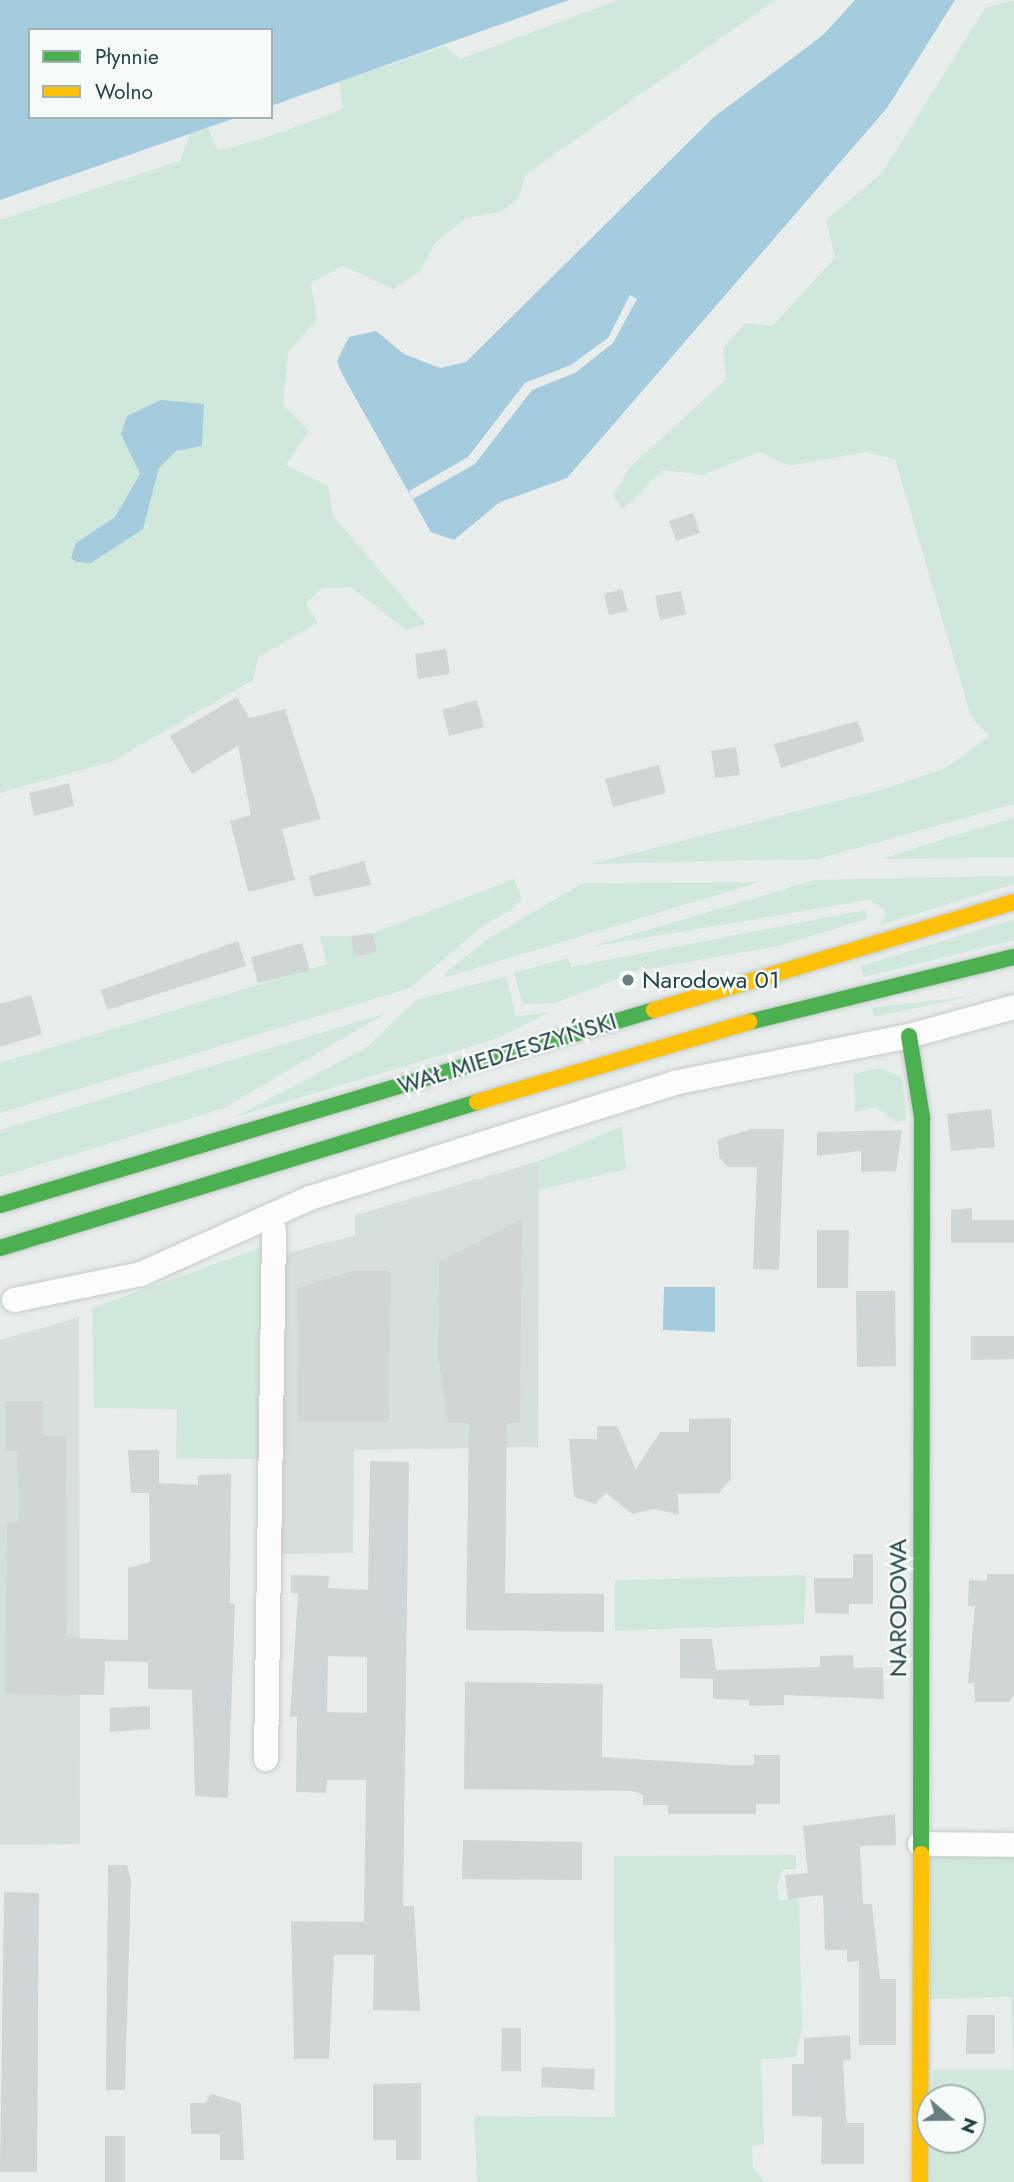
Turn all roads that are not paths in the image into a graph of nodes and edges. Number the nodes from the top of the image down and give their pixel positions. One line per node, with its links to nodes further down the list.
1 (1014, 902): 5 (main road, WAŁ MIEDZESZYŃSKI)
2 (1014, 957): 7 (main road, WAŁ MIEDZESZYŃSKI)
3 (1014, 1007): 4 (street)
4 (909, 1036): 8 (street); 10 (main road, NARODOWA)
5 (0, 1205)
6 (274, 1230): 9 (street)
7 (0, 1248)
8 (14, 1300)
9 (266, 1759)
10 (920, 1844): 11 (street); 12 (main road, NARODOWA)
11 (1014, 1845)
12 (920, 2182)

